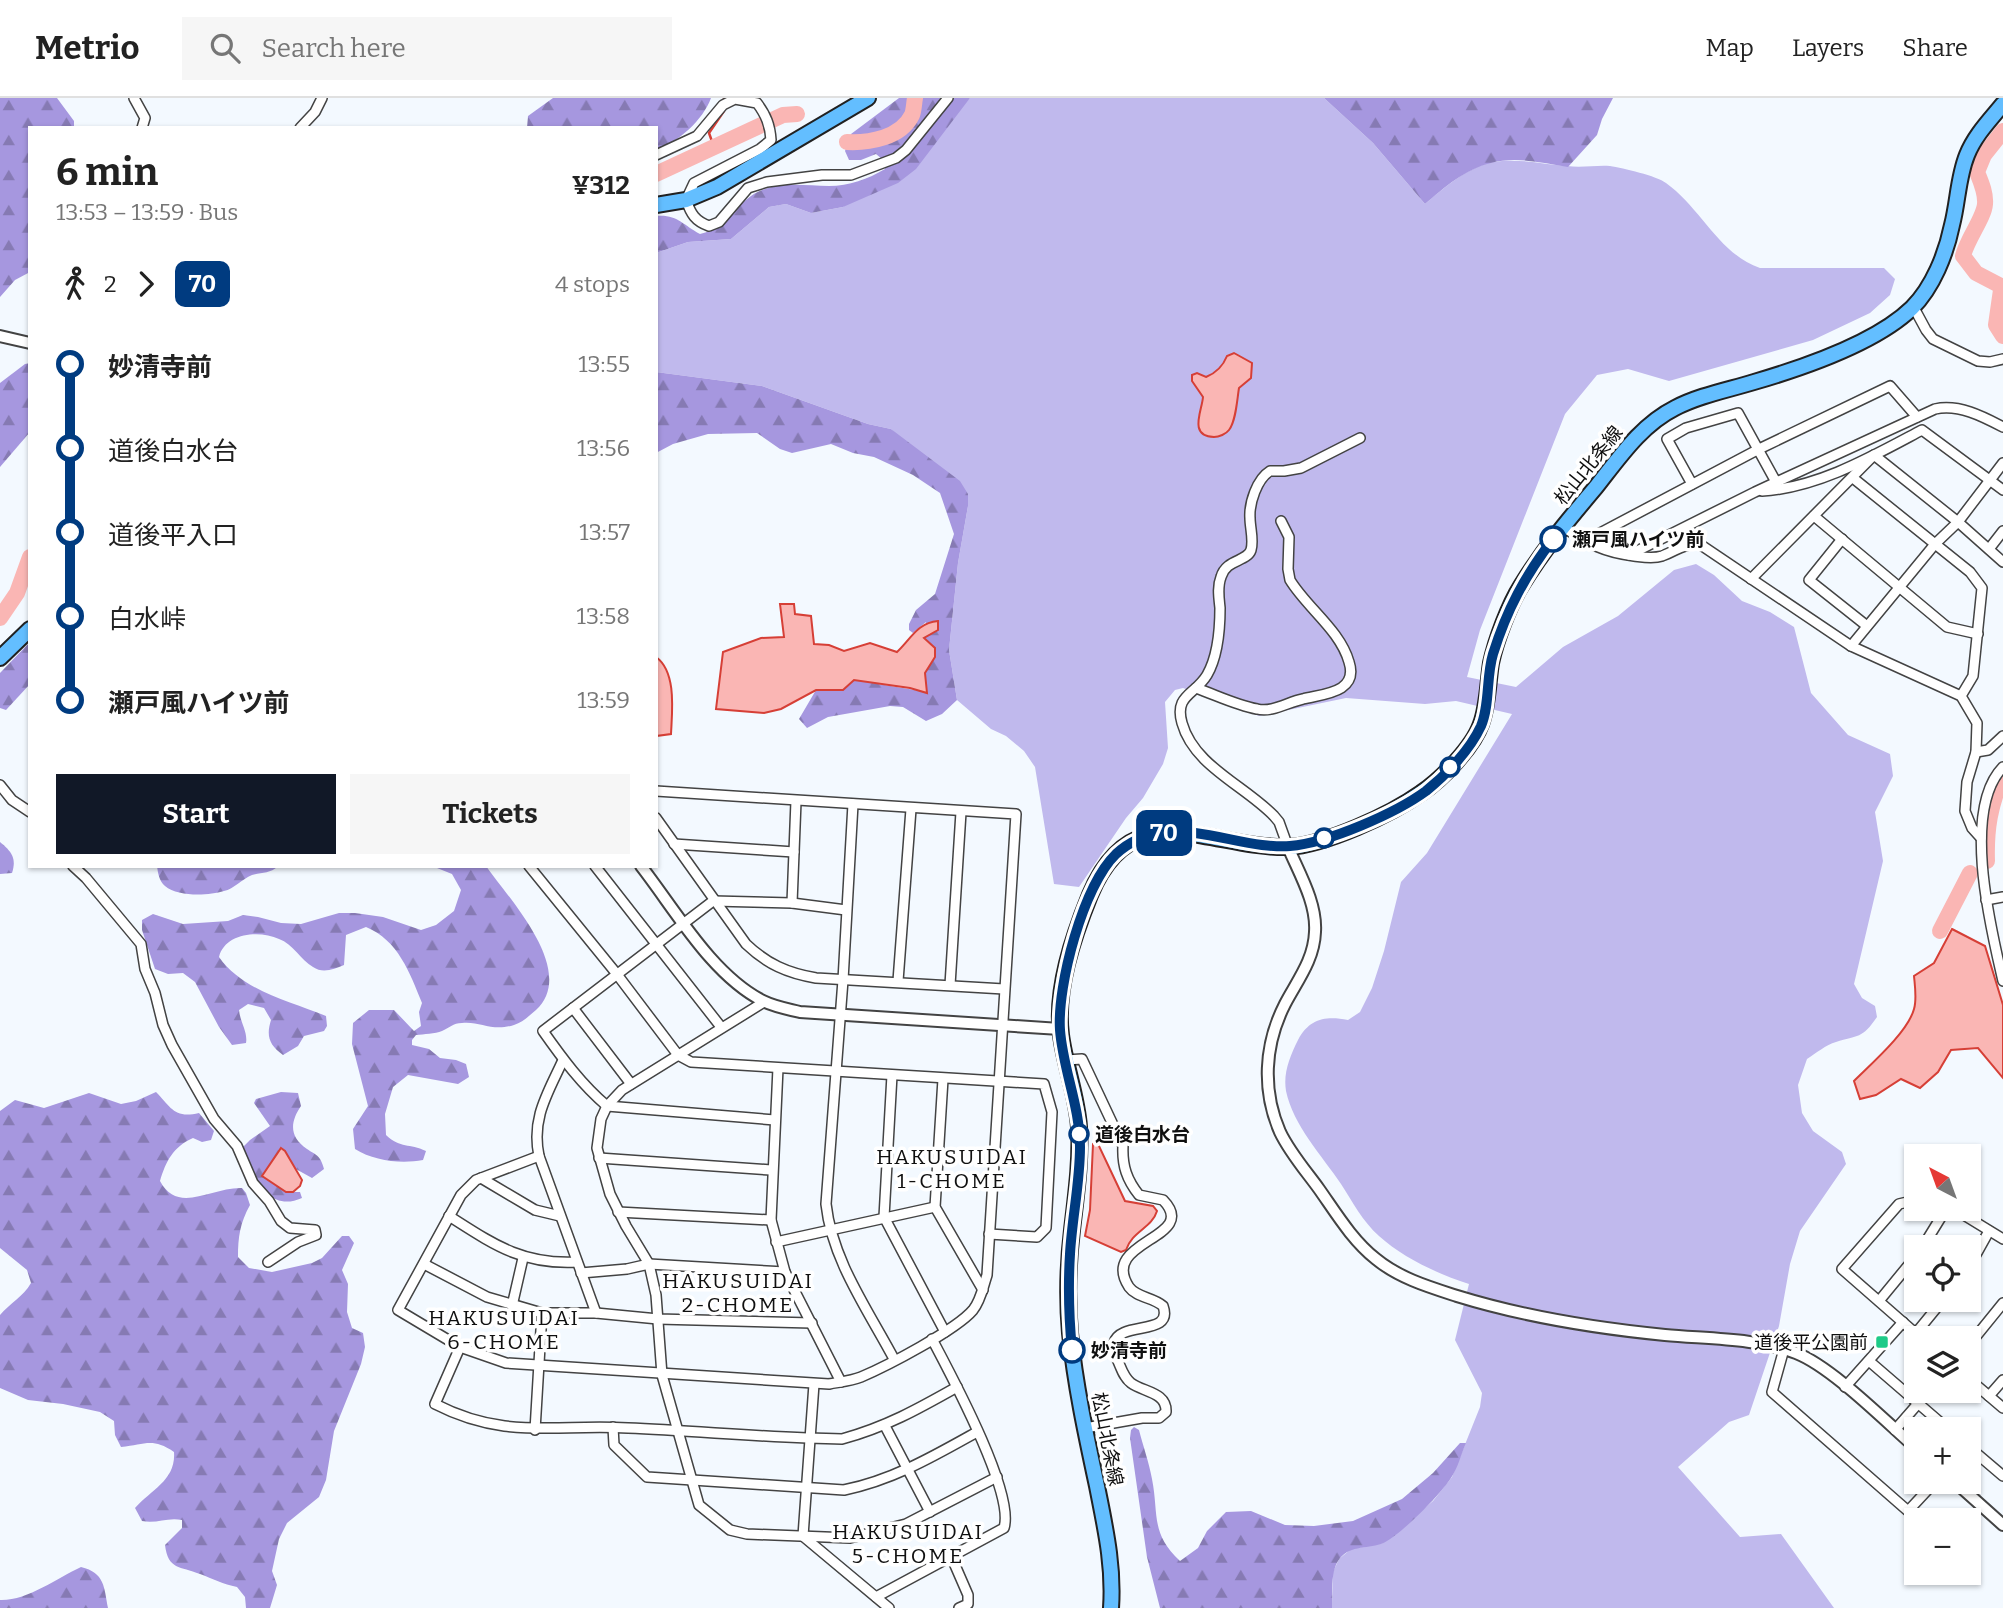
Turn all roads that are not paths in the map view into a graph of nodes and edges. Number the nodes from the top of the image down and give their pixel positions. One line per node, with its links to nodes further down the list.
1 (134, 98): 6 (street)
2 (322, 98): 7 (street)
3 (867, 98): 9 (main road)
4 (947, 98): 9 (street)
5 (2003, 104): 11 (main road, 松山北条線)
6 (143, 126)
7 (302, 126)
8 (658, 154): 9 (street)
9 (686, 200): 10 (main road)
10 (658, 205)
11 (1913, 306): 14 (street); 30 (main road, 松山北条線)
12 (0, 336): 13 (street)
13 (28, 343)
14 (2003, 359)
15 (1917, 417): 16 (street); 18 (street); 23 (street)
16 (2003, 427)
17 (1360, 438): 45 (street)
18 (1759, 449): 23 (street); 24 (street); 24 (street)
19 (1874, 455): 21 (street); 22 (street); 26 (street); 29 (street)
20 (2003, 463): 22 (street)
21 (1853, 478): 27 (street); 34 (street)
22 (1991, 480): 25 (street); 29 (street)
23 (1776, 482): 26 (street)
24 (1692, 484): 33 (street)
25 (2003, 490)
26 (1755, 492): 36 (street)
27 (1814, 516): 32 (street); 38 (street)
28 (1282, 521): 45 (street)
29 (1958, 522): 34 (street); 35 (street)
30 (1563, 527): 33 (street); 60 (main road, 松山北条線)
31 (2003, 531): 35 (street)
32 (1842, 539): 39 (street); 40 (street)
33 (1585, 541): 36 (street)
34 (1935, 544): 39 (street); 42 (street)
35 (1989, 549): 37 (street)
36 (1629, 555): 38 (street)
37 (2003, 562)
38 (1751, 579): 43 (street)
39 (1899, 587): 40 (street); 42 (street)
40 (1867, 626): 43 (street)
41 (28, 631): 44 (main road)
42 (1978, 634): 46 (street)
43 (1851, 646): 46 (street)
44 (0, 658)
45 (1196, 688): 60 (street)
46 (1961, 696): 48 (street)
47 (2003, 737): 48 (street)
48 (1976, 752): 58 (street)
49 (2003, 768): 58 (street)
50 (0, 785): 55 (street)
51 (658, 791): 52 (street)
52 (796, 801): 53 (street); 61 (street)
53 (853, 804): 54 (street); 70 (street)
54 (911, 809): 56 (street); 75 (street)
55 (28, 811)
56 (961, 812): 77 (street); 78 (street)
57 (658, 821): 59 (street)
58 (1981, 838): 67 (street)
59 (674, 844): 61 (street); 68 (street)
60 (1289, 847): 84 (main road, 松山北条線); 136 (street)
61 (794, 852): 69 (street)
62 (75, 868): 115 (street)
63 (530, 868): 73 (street)
64 (597, 868): 72 (street)
65 (643, 868): 71 (street)
66 (2003, 897): 67 (street)
67 (1986, 900): 76 (street)
68 (713, 901): 69 (street); 71 (street); 74 (street)
69 (792, 903): 70 (street)
70 (846, 910): 74 (street)
71 (684, 923): 72 (street); 79 (street)
72 (656, 943): 73 (street); 83 (street)
73 (616, 972): 80 (street); 85 (street)
74 (843, 980): 75 (street); 81 (street)
75 (898, 981): 77 (street)
76 (2003, 981)
77 (950, 985): 78 (street)
78 (1004, 989): 82 (street)
79 (764, 1002): 81 (street); 83 (street)
80 (573, 1008): 86 (street); 93 (street)
81 (839, 1015): 82 (street); 89 (street)
82 (1002, 1025): 84 (street); 92 (street)
83 (721, 1027): 85 (street)
84 (1060, 1029): 87 (main road, 松山北条線)
85 (678, 1055): 88 (street); 93 (street)
86 (563, 1060): 94 (street); 96 (street)
87 (1066, 1060): 154 (main road, 松山北条線); 154 (street)
88 (778, 1068): 89 (street); 95 (street)
89 (835, 1072): 90 (street); 108 (street)
90 (892, 1075): 91 (street); 105 (street)
91 (943, 1079): 92 (street); 101 (street)
92 (998, 1081): 110 (street); 110 (street)
93 (631, 1084): 94 (street)
94 (607, 1106): 95 (street); 97 (street)
95 (775, 1120): 98 (street)
96 (539, 1156): 99 (street); 104 (street)
97 (599, 1158): 98 (street); 102 (street)
98 (771, 1170): 106 (street)
99 (481, 1178): 103 (street); 104 (street)
100 (1904, 1203): 123 (street)
101 (935, 1207): 105 (street); 122 (street)
102 (618, 1212): 106 (street); 118 (street)
103 (449, 1216): 114 (street); 117 (street)
104 (561, 1216): 116 (street)
105 (884, 1217): 108 (street); 133 (street)
106 (771, 1220): 112 (street)
107 (1975, 1222): 109 (street)
108 (829, 1229): 112 (street); 137 (street)
109 (1989, 1231): 111 (street); 113 (street)
110 (989, 1234): 122 (street)
111 (2003, 1239)
112 (776, 1242): 120 (street)
113 (1981, 1245)
114 (523, 1258): 116 (street); 125 (street)
115 (268, 1262)
116 (577, 1262): 121 (street)
117 (424, 1264): 125 (street); 135 (street)
118 (649, 1264): 120 (street); 121 (street); 128 (street)
119 (1904, 1271): 123 (street)
120 (785, 1272): 130 (street)
121 (581, 1273): 126 (street)
122 (983, 1290): 133 (street)
123 (1879, 1301): 129 (street)
124 (2003, 1303): 132 (street)
125 (512, 1306): 127 (street)
126 (596, 1313): 127 (street); 128 (street)
127 (542, 1314): 139 (street)
128 (658, 1319): 130 (street); 140 (street)
129 (1903, 1322): 131 (street); 138 (street)
130 (812, 1323): 142 (street)
131 (1908, 1326)
132 (1981, 1330)
133 (945, 1332): 134 (street)
134 (932, 1339): 137 (street); 144 (street)
135 (460, 1346): 139 (street); 155 (street)
136 (1784, 1349): 145 (street); 167 (street)
137 (894, 1359): 142 (street)
138 (1868, 1360): 145 (street); 147 (street)
139 (539, 1366): 140 (street); 155 (street)
140 (662, 1375): 143 (street); 156 (street)
141 (2003, 1380): 148 (street)
142 (841, 1382): 143 (street)
143 (814, 1384): 159 (street)
144 (957, 1387): 152 (street); 158 (street)
145 (1845, 1387): 157 (street)
146 (1981, 1389): 148 (street)
147 (1904, 1391)
148 (1989, 1396): 150 (street)
149 (1918, 1403): 151 (street); 157 (street)
150 (2003, 1408)
151 (1934, 1417)
152 (885, 1426): 159 (street); 162 (street)
153 (613, 1427): 155 (street); 156 (street); 165 (street)
154 (1085, 1428): 176 (main road, 松山北条線)
155 (535, 1430)
156 (676, 1430): 159 (street); 165 (street)
157 (1895, 1430): 160 (street)
158 (977, 1432): 162 (street); 164 (street)
159 (811, 1438): 166 (street)
160 (1904, 1438)
161 (1981, 1457): 163 (street)
162 (908, 1469): 166 (street); 169 (street)
163 (2003, 1476)
164 (997, 1477): 169 (street); 172 (street)
165 (693, 1481): 166 (street); 171 (street)
166 (806, 1488): 171 (street)
167 (1923, 1494)
168 (1968, 1494): 170 (street)
169 (930, 1512): 171 (street)
170 (2003, 1525)
171 (803, 1536): 173 (street)
172 (951, 1556): 173 (street); 174 (street)
173 (876, 1597): 175 (street)
174 (965, 1607)
175 (888, 1608)
176 (1111, 1608)

